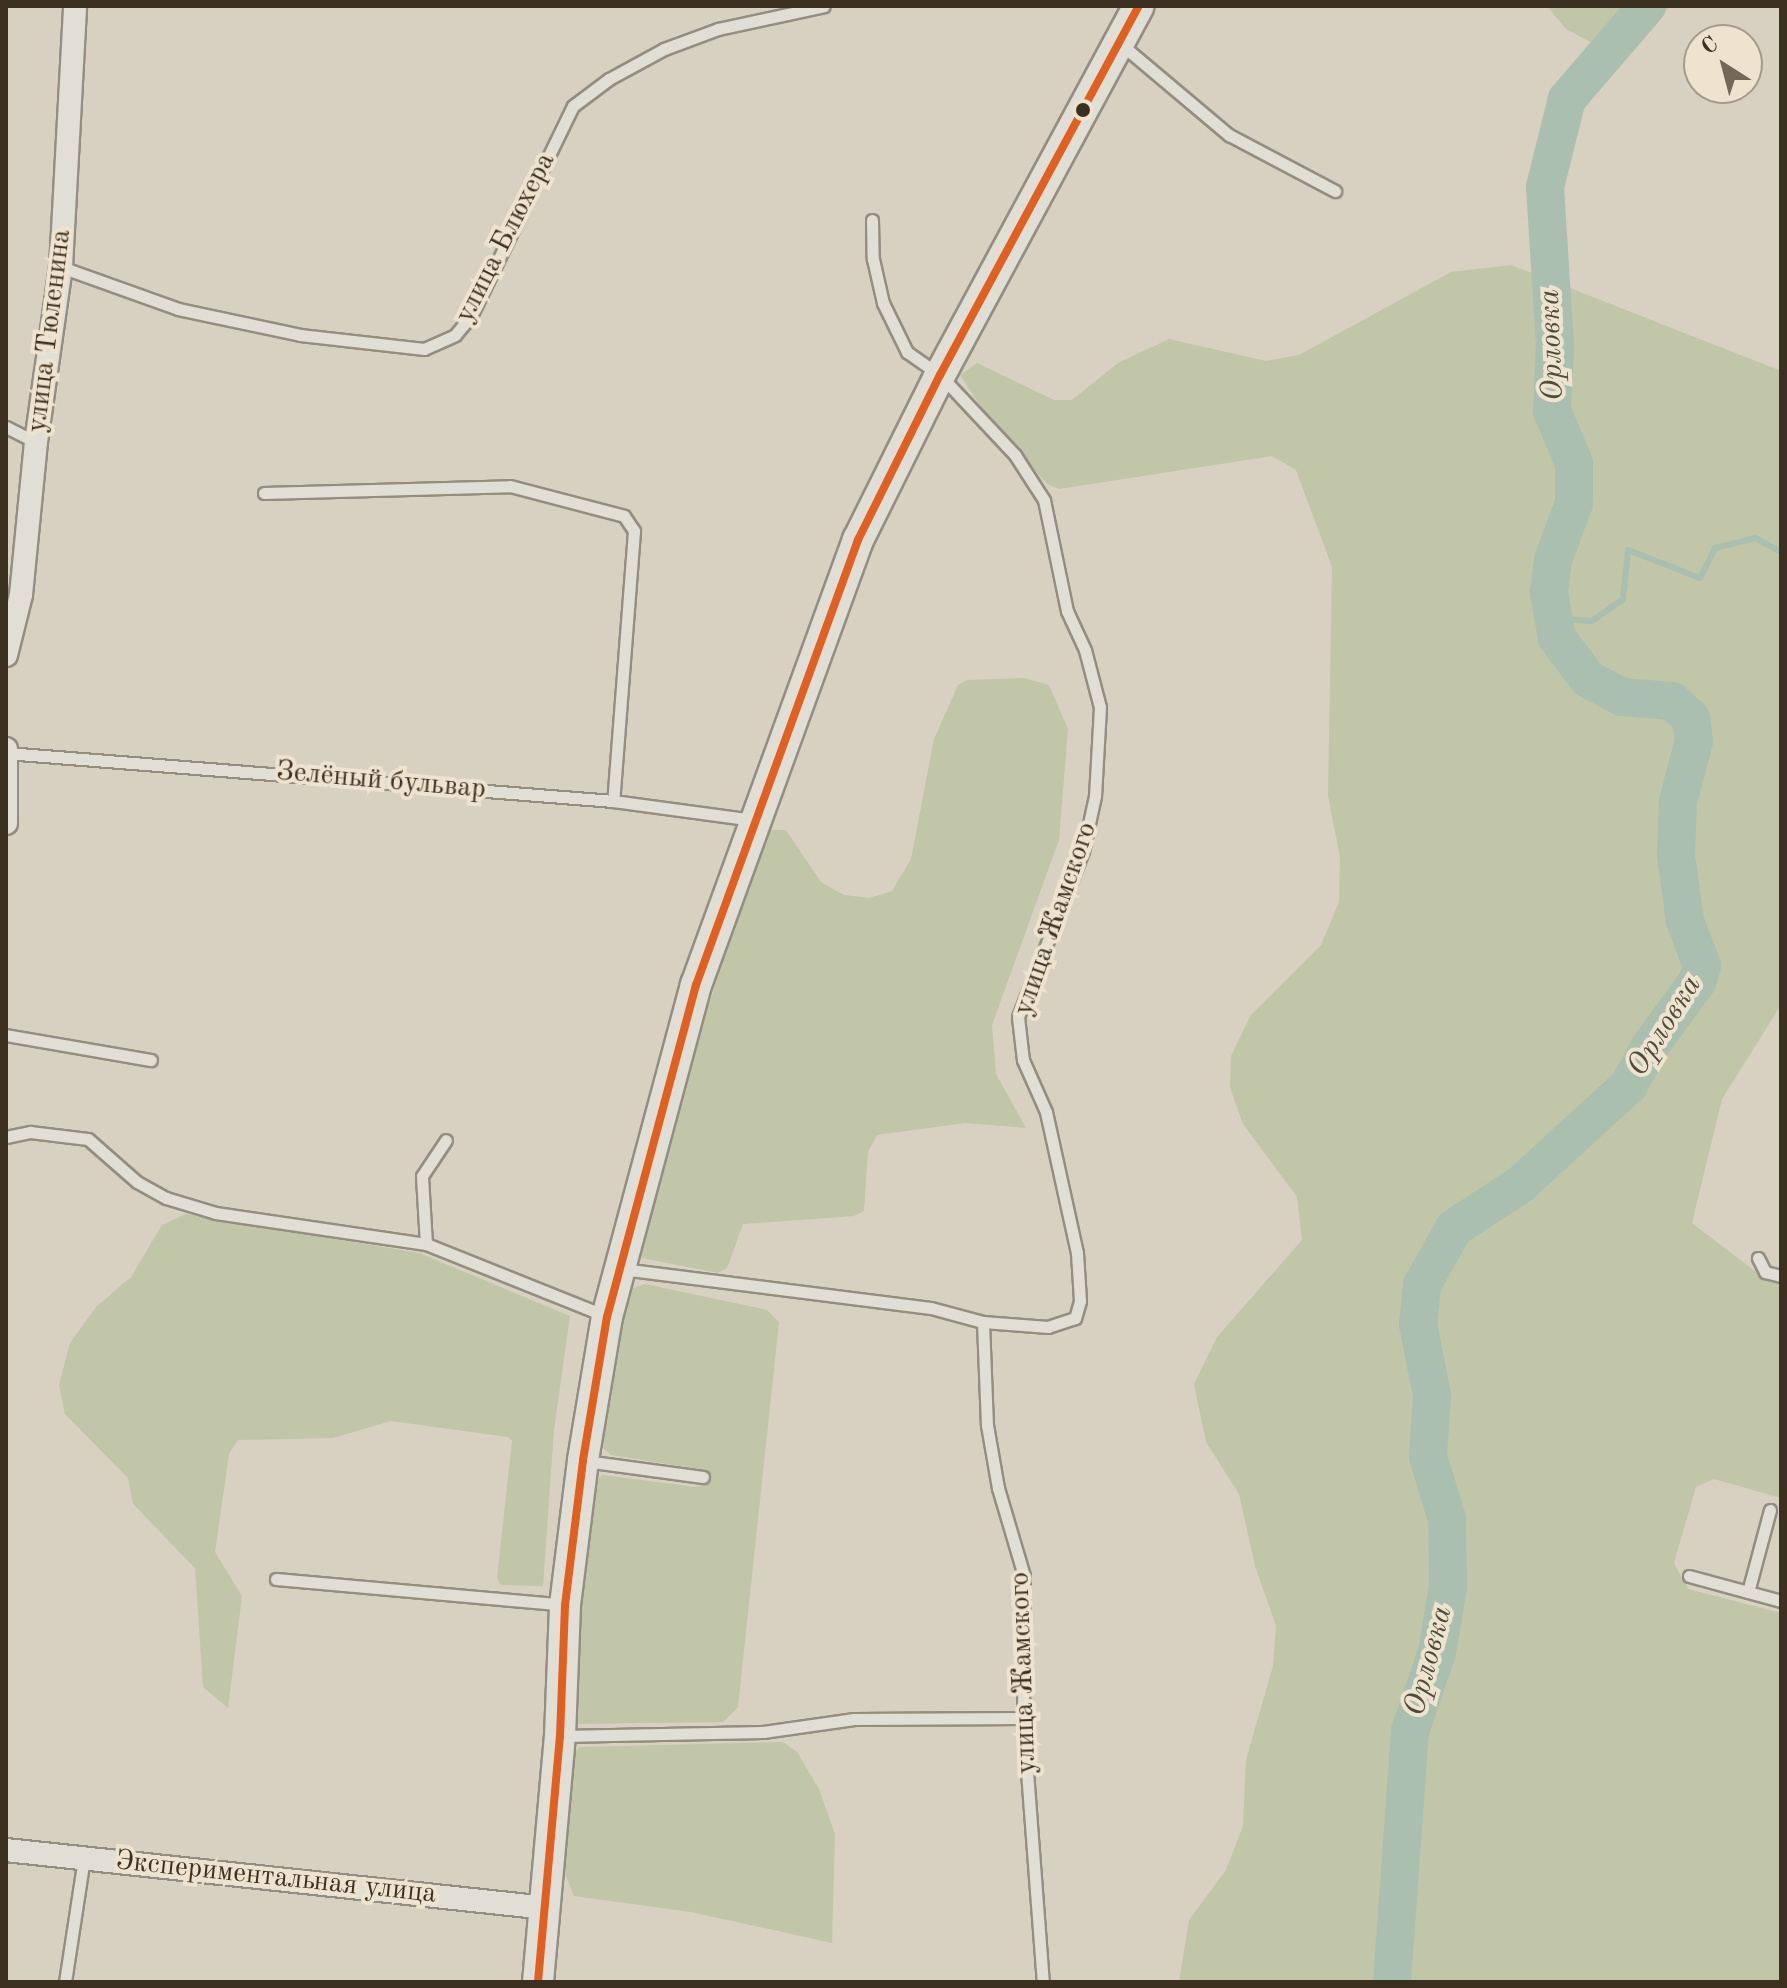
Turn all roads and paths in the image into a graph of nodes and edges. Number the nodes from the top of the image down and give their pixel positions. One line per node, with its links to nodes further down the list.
1 (75, 6): 7 (street, улица Тюленина)
2 (824, 6): 7 (lane, улица Блюхера)
3 (1139, 6): 4 (main road)
4 (1119, 43): 5 (lane); 8 (main road)
5 (1335, 191)
6 (872, 220): 8 (lane)
7 (61, 267): 10 (street, улица Тюленина)
8 (940, 375): 15 (main road); 26 (lane, улица Жамского)
9 (6, 427): 10 (lane)
10 (36, 442): 12 (street, улица Тюленина)
11 (264, 493): 14 (lane)
12 (6, 655)
13 (7, 751): 14 (lane, Зелёный бульвар); 16 (street)
14 (613, 801): 15 (lane, Зелёный бульвар)
15 (754, 820): 23 (main road)
16 (6, 823)
17 (6, 1035): 18 (lane)
18 (151, 1060)
19 (6, 1137): 21 (lane)
20 (446, 1140): 21 (lane)
21 (426, 1244): 25 (lane)
22 (1758, 1258): 24 (lane)
23 (621, 1269): 25 (main road); 26 (lane)
24 (1781, 1276)
25 (607, 1317): 27 (main road)
26 (983, 1322): 35 (lane, улица Жамского)
27 (583, 1460): 28 (lane); 34 (main road)
28 (703, 1477)
29 (1770, 1510): 32 (lane)
30 (1689, 1576): 32 (lane)
31 (276, 1579): 34 (lane)
32 (1748, 1592): 33 (lane)
33 (1781, 1601)
34 (565, 1605): 36 (main road)
35 (1023, 1718): 36 (lane); 42 (lane, улица Жамского)
36 (560, 1736): 39 (main road)
37 (6, 1850): 38 (street, Экспериментальная улица)
38 (84, 1857): 39 (street, Экспериментальная улица); 40 (lane)
39 (547, 1908): 41 (main road)
40 (65, 1982)
41 (538, 1982)
42 (1043, 1982)

